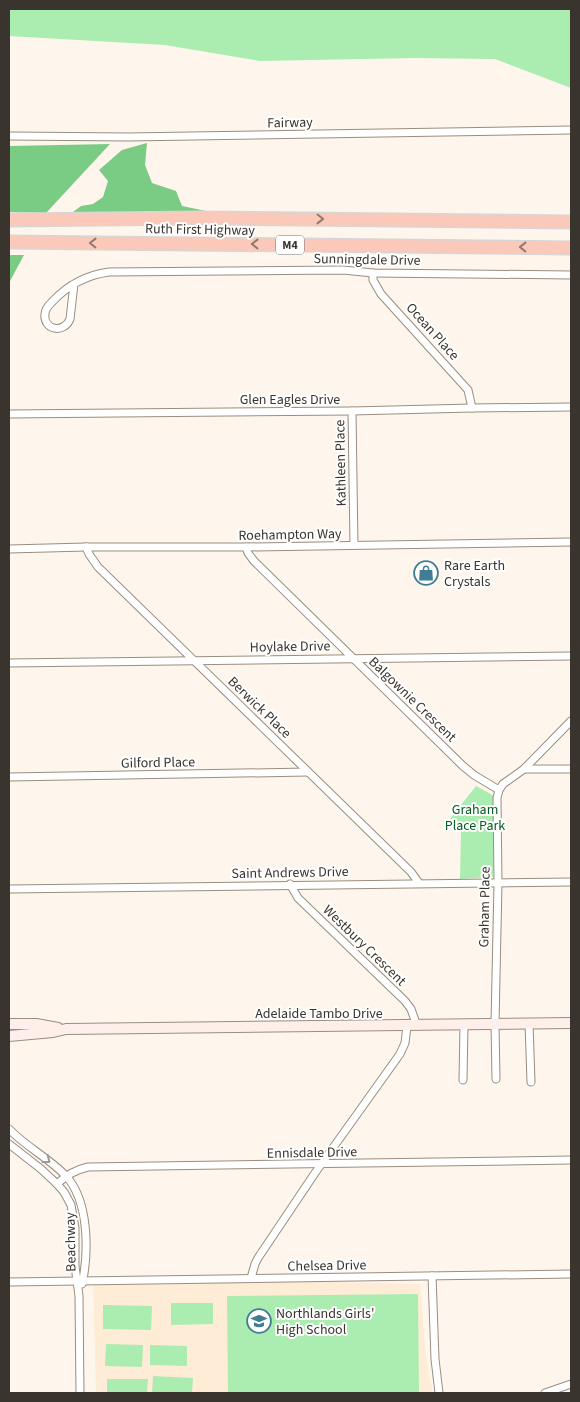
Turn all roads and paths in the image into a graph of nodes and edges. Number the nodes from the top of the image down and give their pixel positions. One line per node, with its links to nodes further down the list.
1 (571, 130): 2 (street, Fairway)
2 (9, 136)
3 (9, 220): 4 (highway, Ruth First Highway / M4, one-way to 4)
4 (571, 222)
5 (9, 242): 6 (highway, Ruth First Highway / M4, one-way to 5)
6 (571, 248)
7 (373, 272): 8 (street, Sunningdale Drive); 9 (street, Sunningdale Drive); 11 (street, Ocean Place)
8 (571, 275)
9 (74, 284): 9 (street, Sunningdale Drive)
10 (571, 407): 11 (street, Glen Eagles Drive)
11 (472, 408): 12 (street, Glen Eagles Drive)
12 (352, 411): 13 (street, Glen Eagles Drive); 15 (street, Kathleen Place)
13 (9, 414)
14 (571, 542): 15 (street, Roehampton Way)
15 (354, 545): 17 (street, Roehampton Way)
16 (86, 547): 17 (street, Roehampton Way); 18 (street, Roehampton Way); 21 (street, Berwick Place)
17 (246, 547): 20 (street, Balgownie Crescent)
18 (9, 549)
19 (571, 656): 20 (street, Hoylake Drive)
20 (353, 658): 21 (street, Hoylake Drive); 28 (street, Balgownie Crescent)
21 (193, 660): 22 (street, Hoylake Drive); 26 (street, Berwick Place)
22 (9, 663)
23 (571, 721): 25 (street)
24 (571, 768): 25 (street)
25 (524, 769): 28 (street)
26 (308, 772): 27 (street, Gilford Place); 31 (street, Berwick Place)
27 (9, 776)
28 (499, 790): 29 (street, Graham Place)
29 (498, 882): 30 (street, Saint Andrews Drive); 31 (street, Saint Andrews Drive); 37 (street, Graham Place)
30 (571, 882)
31 (418, 883): 32 (street, Saint Andrews Drive)
32 (290, 884): 33 (street, Saint Andrews Drive); 39 (street, Westbury Crescent)
33 (9, 889)
34 (529, 1023): 35 (street, Adelaide Tambo Drive); 37 (street, Adelaide Tambo Drive); 46 (street)
35 (571, 1023)
36 (9, 1024): 40 (street, Adelaide Tambo Drive)
37 (495, 1024): 38 (street, Adelaide Tambo Drive); 44 (street, Graham Place)
38 (464, 1025): 39 (street, Adelaide Tambo Drive); 45 (street)
39 (412, 1026): 40 (street, Adelaide Tambo Drive); 50 (street)
40 (66, 1030): 41 (street, Adelaide Tambo Drive)
41 (36, 1034): 42 (street, Adelaide Tambo Drive); 43 (street)
42 (9, 1036)
43 (9, 1042)
44 (496, 1079)
45 (463, 1080)
46 (531, 1082)
47 (9, 1129): 51 (street, Beachway, one-way to 51)
48 (9, 1144): 52 (street, Beachway)
49 (571, 1160): 50 (street, Ennisdale Drive)
50 (323, 1164): 51 (street, Ennisdale Drive); 55 (street)
51 (66, 1176): 52 (street, Ennisdale Drive); 56 (street, Beachway)
52 (57, 1184): 56 (street, Beachway)
53 (571, 1274): 54 (street, Chelsea Drive)
54 (432, 1276): 55 (street, Chelsea Drive); 60 (street)
55 (251, 1278): 56 (street, Chelsea Drive)
56 (80, 1280): 57 (street, Chelsea Drive); 59 (street, Beachway)
57 (9, 1282)
58 (571, 1384): 61 (street)
59 (80, 1393)
60 (439, 1393)
61 (545, 1393)

